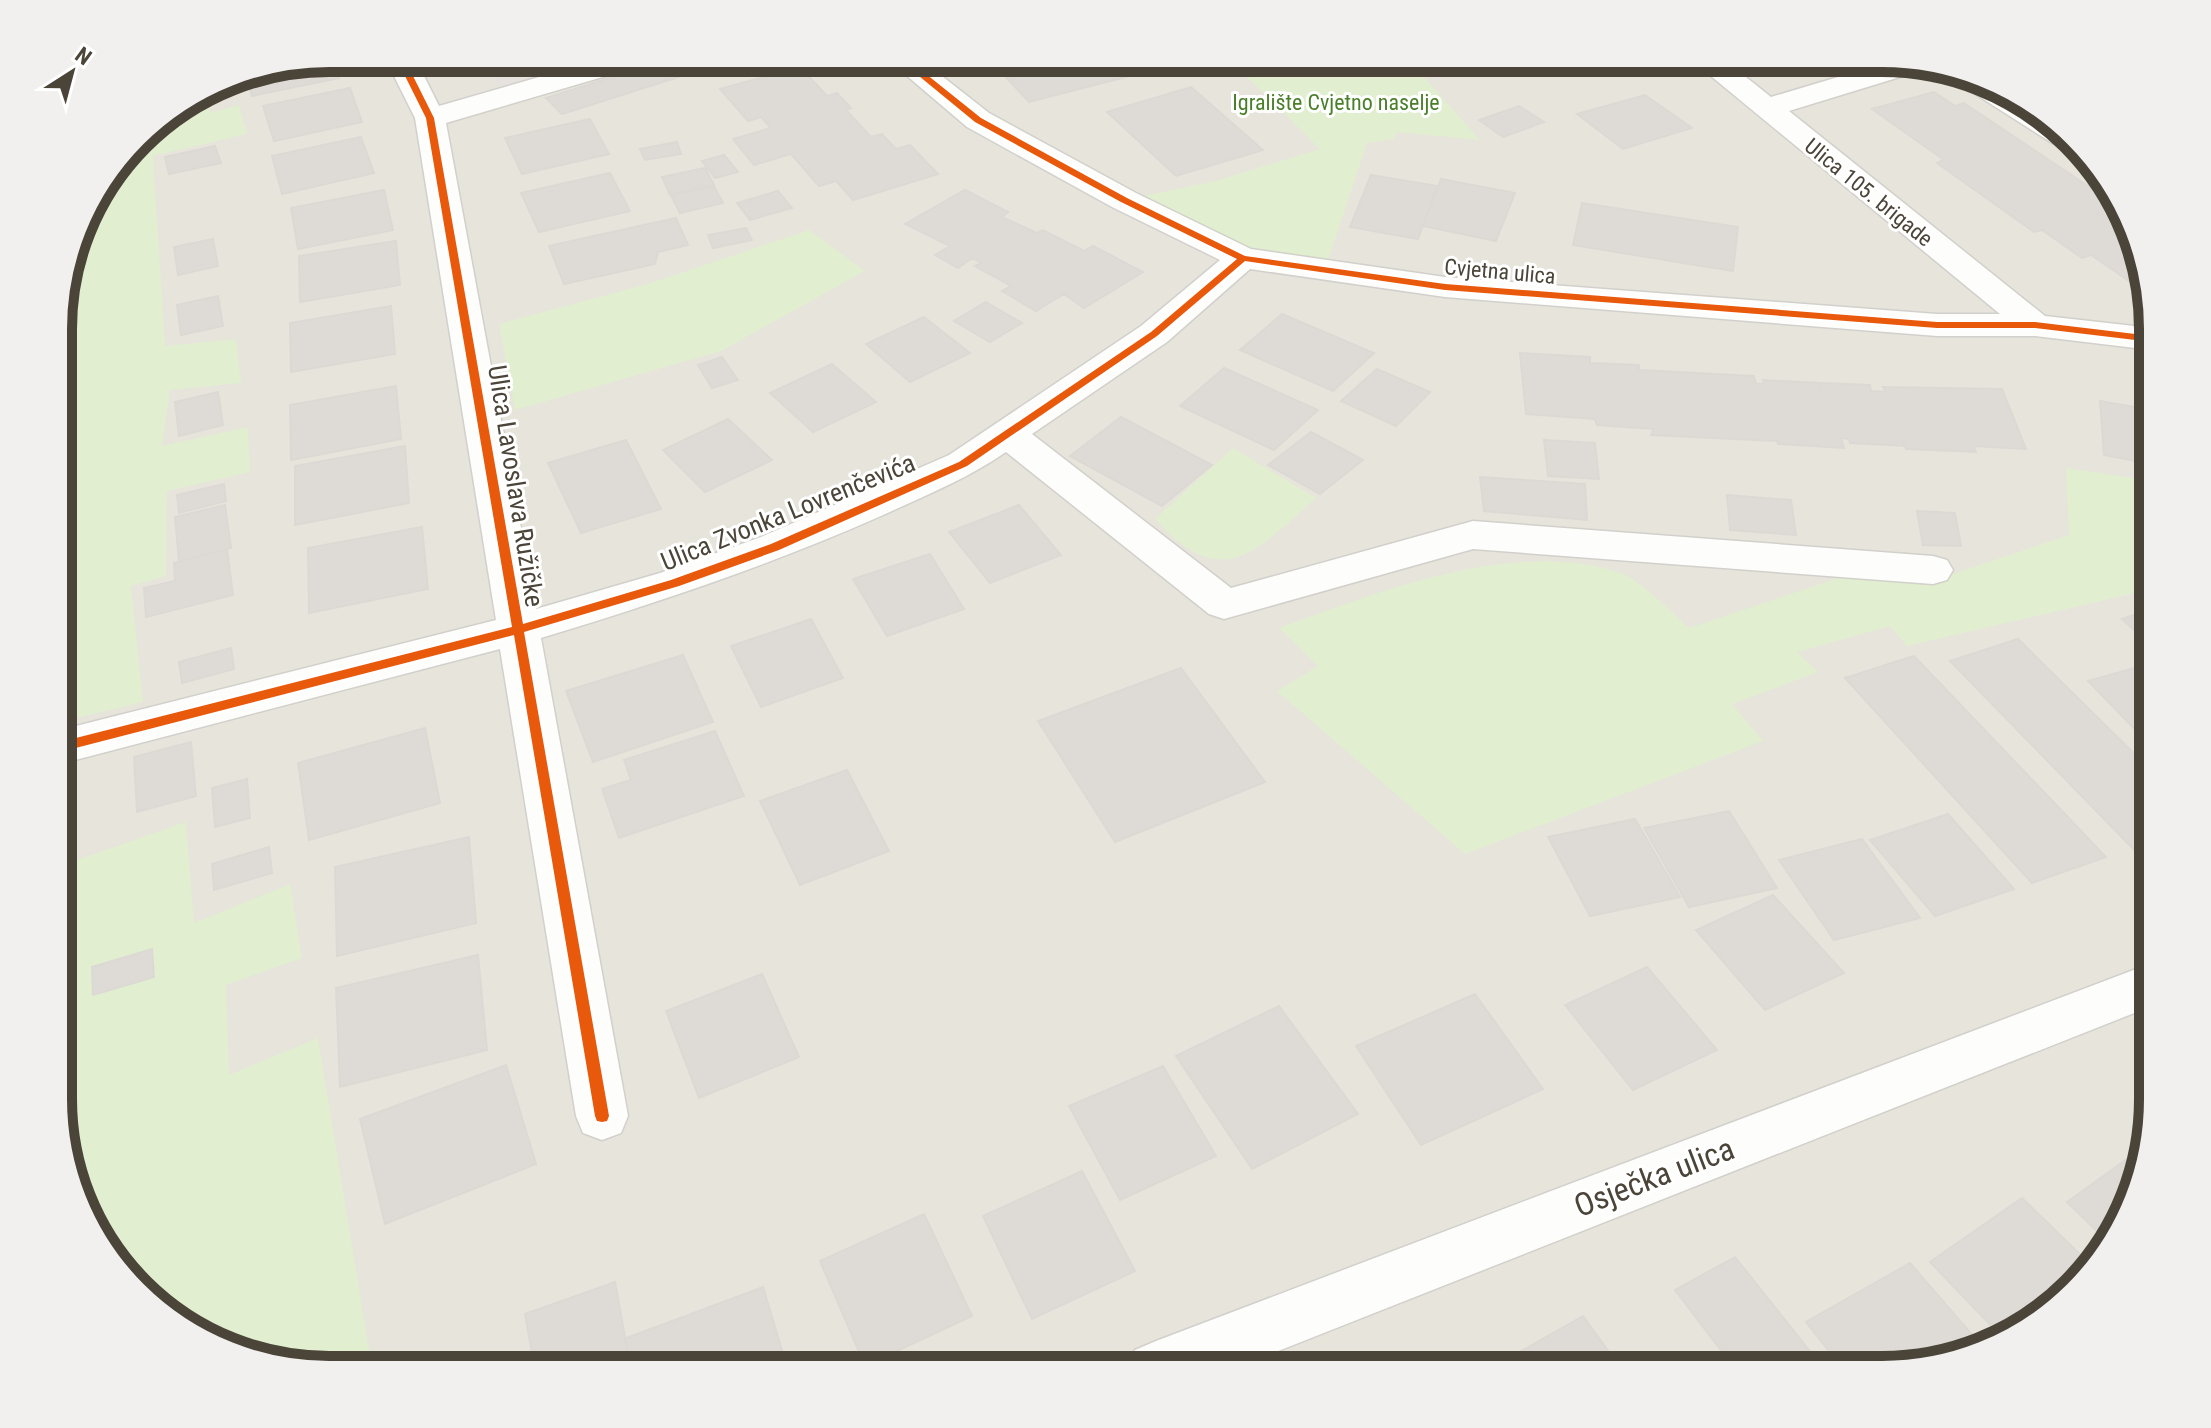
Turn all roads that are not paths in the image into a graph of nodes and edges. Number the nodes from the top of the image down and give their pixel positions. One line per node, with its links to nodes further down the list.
1 (407, 72): 7 (street, Ulica Lavoslava Ružičke)
2 (589, 72): 7 (street)
3 (918, 72): 8 (street, Cvjetna ulica)
4 (1721, 72): 6 (street, Ulica 105. brigade)
5 (1885, 72): 6 (street)
6 (1766, 108): 9 (street, Ulica 105. brigade)
7 (430, 118): 13 (street, Ulica Lavoslava Ružičke)
8 (1243, 258): 9 (street, Cvjetna ulica); 11 (street, Ulica Zvonka Lovrenčevića)
9 (2035, 325): 10 (street, Cvjetna ulica)
10 (2138, 337)
11 (1007, 434): 12 (street); 13 (street, Ulica Zvonka Lovrenčevića)
12 (1933, 570)
13 (517, 630): 14 (street, Ulica Zvonka Lovrenčevića); 16 (street, Ulica Lavoslava Ružičke)
14 (72, 744)
15 (2138, 989): 17 (street, Osječka ulica)
16 (602, 1116)
17 (1194, 1355)

